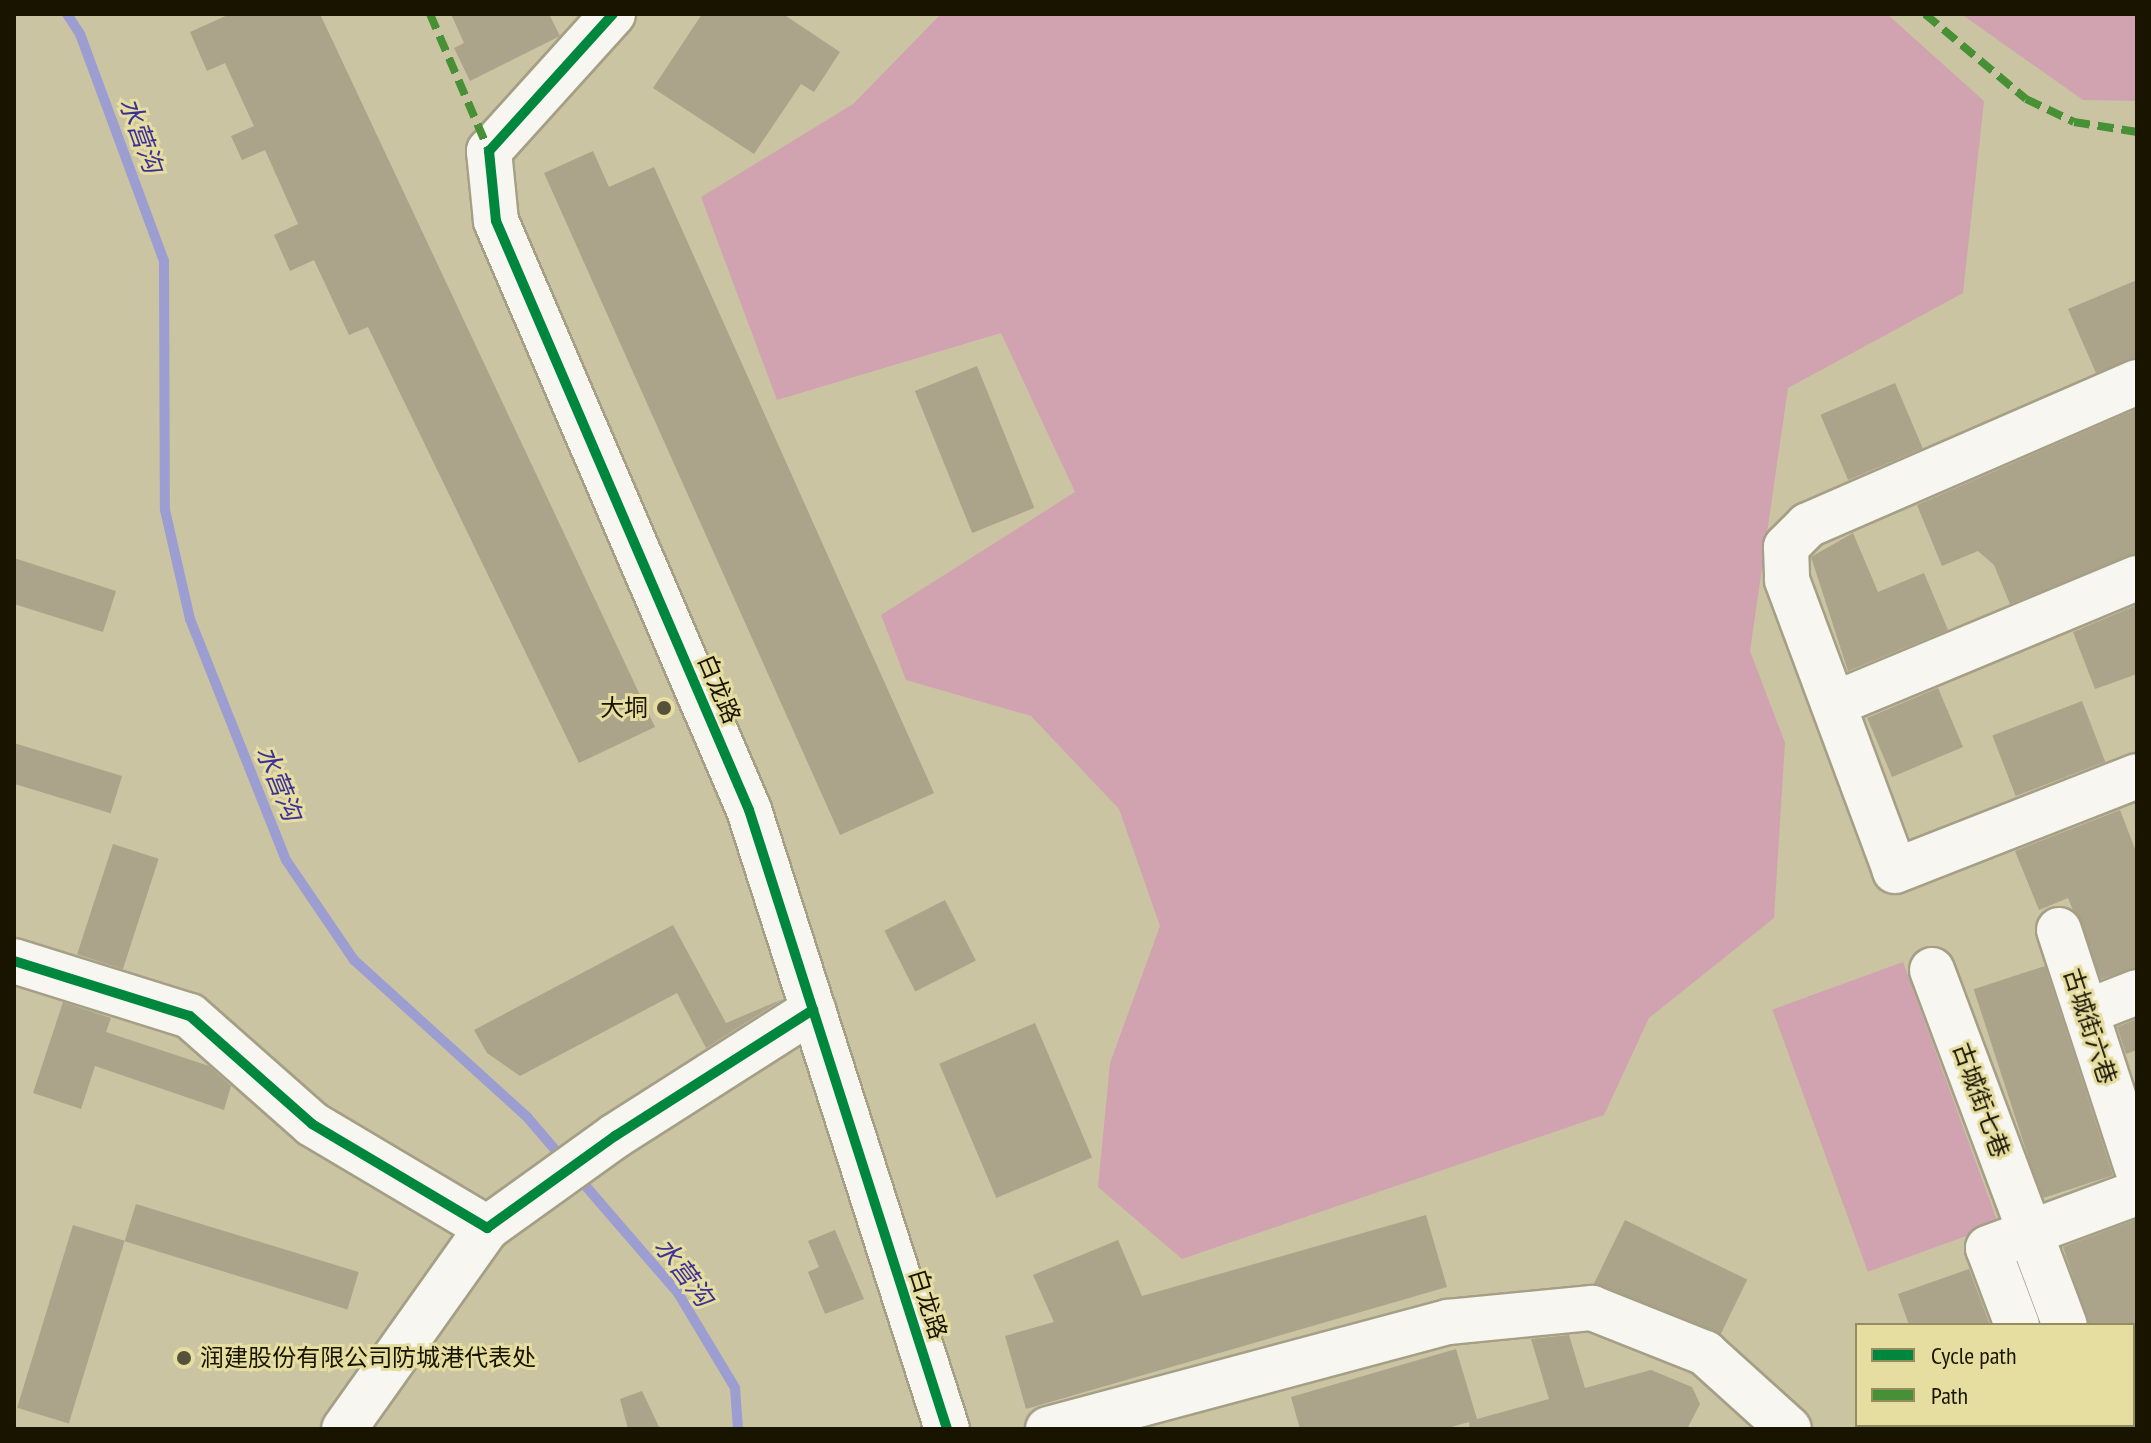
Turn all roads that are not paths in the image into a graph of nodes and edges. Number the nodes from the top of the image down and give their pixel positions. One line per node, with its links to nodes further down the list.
1 (613, 14): 10 (street, 白龙路)
2 (2137, 382): 4 (street)
3 (2137, 578): 4 (street)
4 (1834, 704): 5 (street)
5 (2137, 776)
6 (2059, 930): 11 (street, 古城街六巷)
7 (14, 961): 14 (street)
8 (1932, 970): 15 (street, 古城街七巷)
9 (2137, 992): 11 (street)
10 (813, 1010): 14 (street); 19 (street, 白龙路)
11 (2086, 1012): 12 (street, 古城街六巷)
12 (2137, 1168)
13 (2137, 1193): 15 (street)
14 (502, 1215): 18 (street)
15 (2030, 1231): 16 (street); 17 (street, 古城街七巷)
16 (2016, 1323)
17 (2064, 1323)
18 (344, 1429)
19 (947, 1429)
20 (1048, 1429): 21 (street)
21 (1789, 1429)

